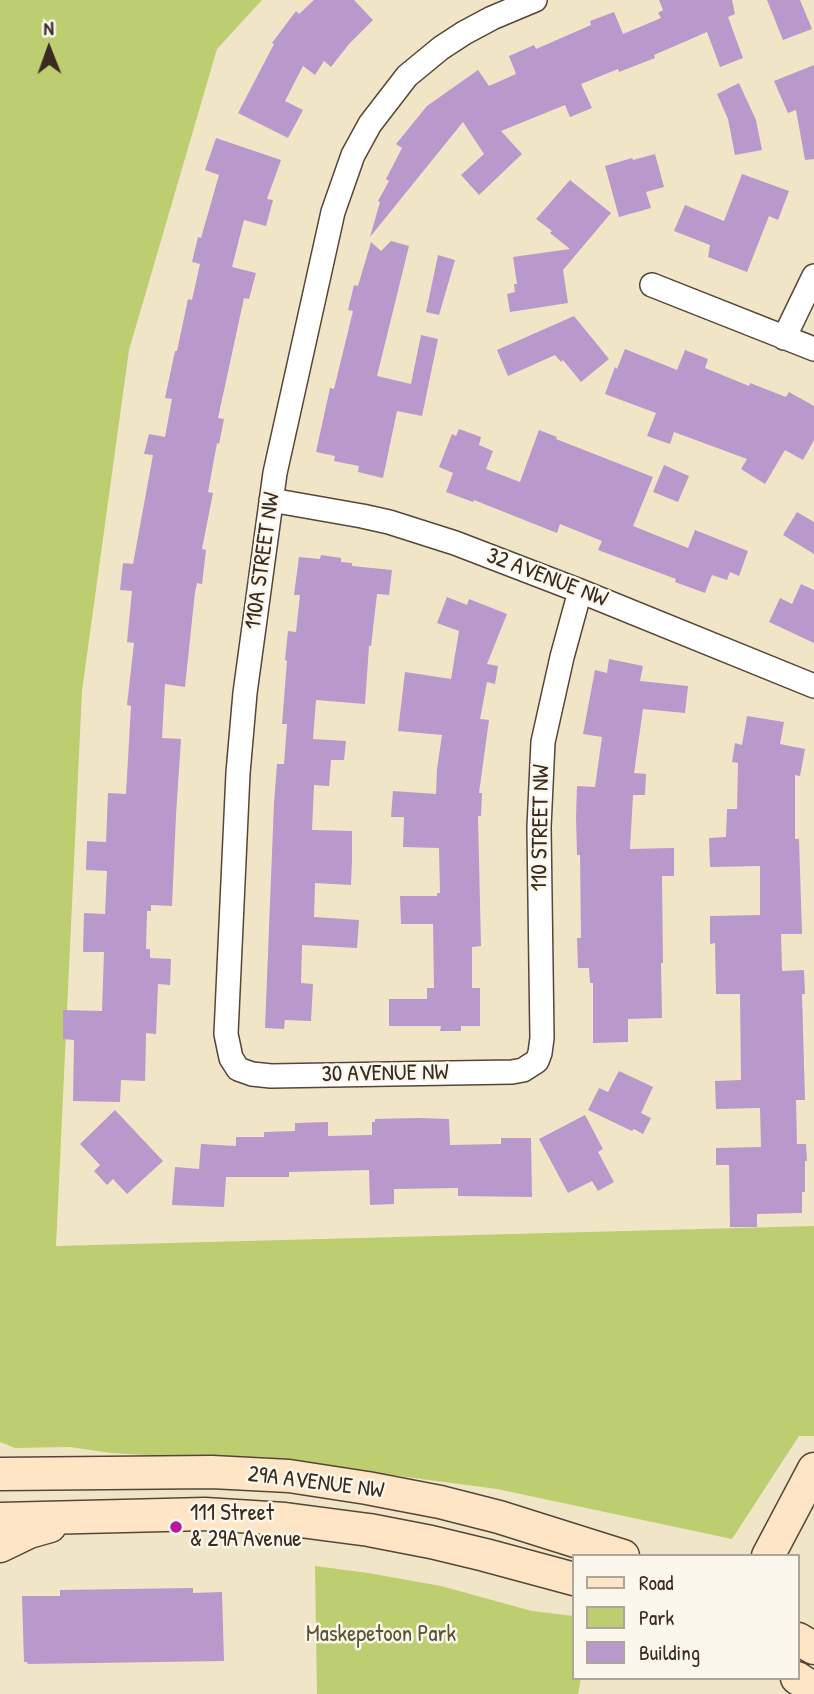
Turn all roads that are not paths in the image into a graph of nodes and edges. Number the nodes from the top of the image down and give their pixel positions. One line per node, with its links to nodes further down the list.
1 (535, 0): 6 (street, 110A STREET NW)
2 (814, 276): 4 (street)
3 (652, 285): 4 (street)
4 (784, 338): 5 (street)
5 (814, 349)
6 (271, 500): 7 (street, 32 AVENUE NW); 10 (street, 110A STREET NW)
7 (580, 591): 8 (street, 32 AVENUE NW); 9 (street, 110 STREET NW)
8 (814, 686)
9 (531, 1065): 10 (street, 30 AVENUE NW)
10 (238, 1069)
11 (0, 1454): 13 (street)
12 (814, 1469): 19 (street)
13 (51, 1473): 14 (street, 29A AVENUE NW); 18 (street, 29A AVENUE NW)
14 (0, 1474)
15 (113, 1515): 16 (street, 29A AVENUE NW); 17 (street); 20 (street, 29A AVENUE NW)
16 (0, 1519)
17 (0, 1546)
18 (617, 1554)
19 (769, 1554)
20 (572, 1579)

